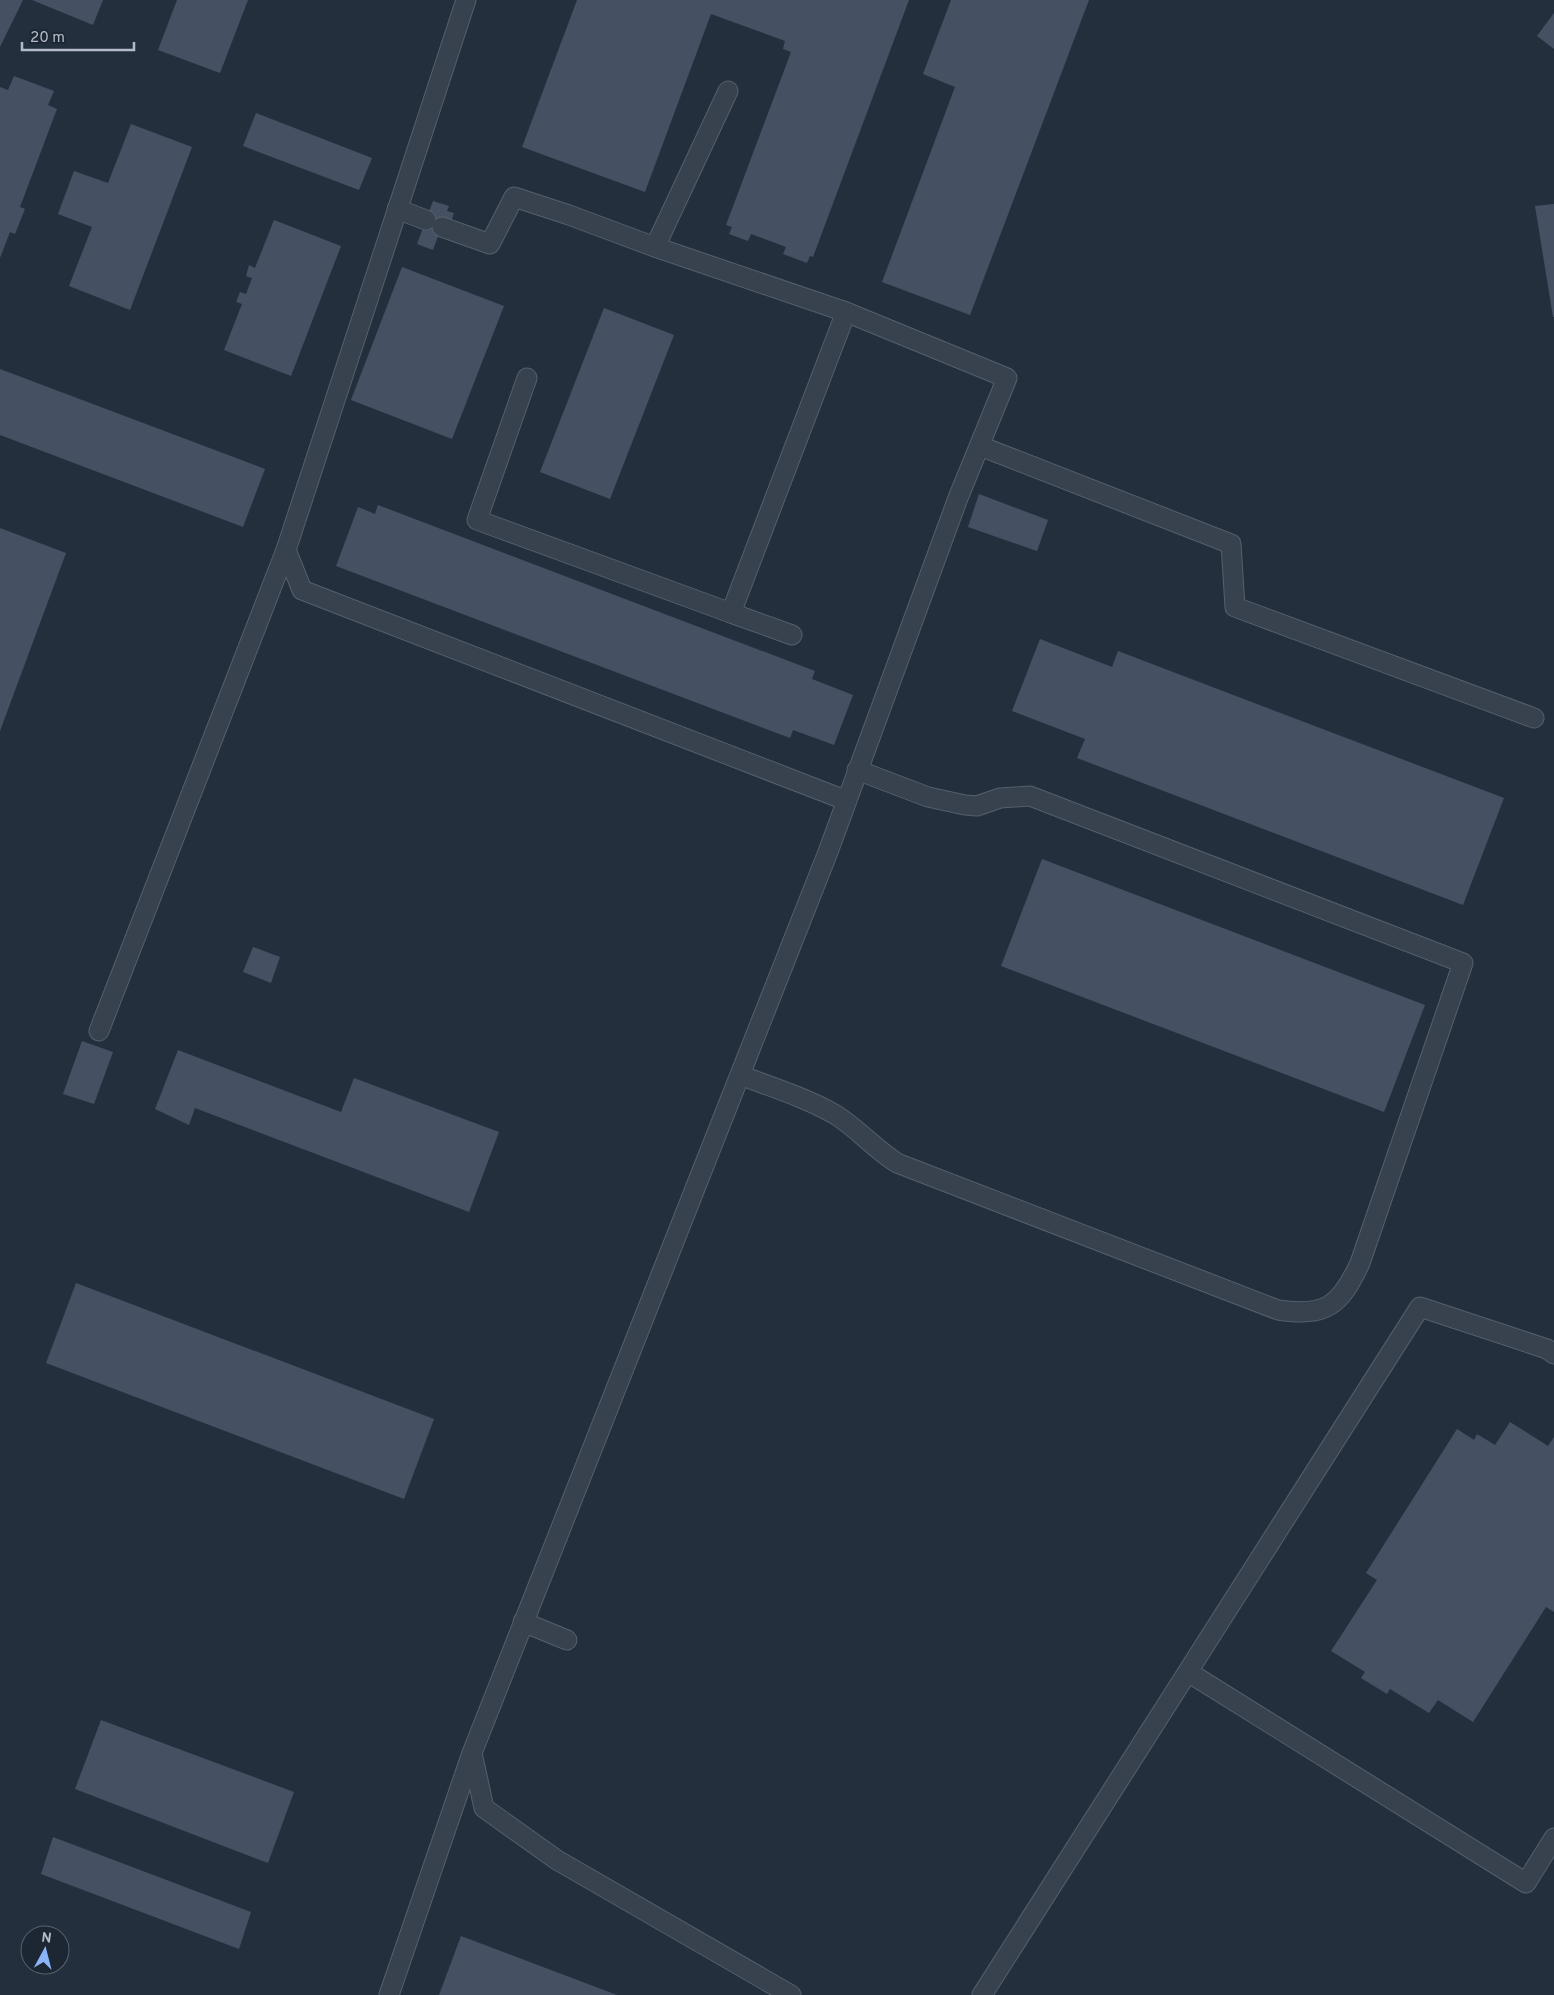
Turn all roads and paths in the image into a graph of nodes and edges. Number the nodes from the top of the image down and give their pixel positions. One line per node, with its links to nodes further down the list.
1 (466, 0): 3 (lane)
2 (728, 91): 4 (lane)
3 (397, 209): 4 (lane); 8 (lane)
4 (655, 247): 5 (lane)
5 (846, 312): 7 (lane); 9 (lane)
6 (527, 378): 9 (lane)
7 (980, 446): 11 (lane); 12 (lane)
8 (286, 550): 13 (lane); 14 (lane)
9 (731, 613): 10 (lane)
10 (792, 635)
11 (1534, 718)
12 (857, 770): 13 (lane); 15 (lane)
13 (846, 800): 15 (lane)
14 (99, 1032)
15 (740, 1075): 17 (lane)
16 (1554, 1354): 19 (lane)
17 (523, 1622): 18 (lane); 20 (lane)
18 (566, 1640)
19 (1188, 1672): 21 (lane); 24 (lane)
20 (472, 1754): 22 (lane); 23 (lane)
21 (1554, 1838)
22 (389, 1995)
23 (791, 1995)
24 (982, 1995)

